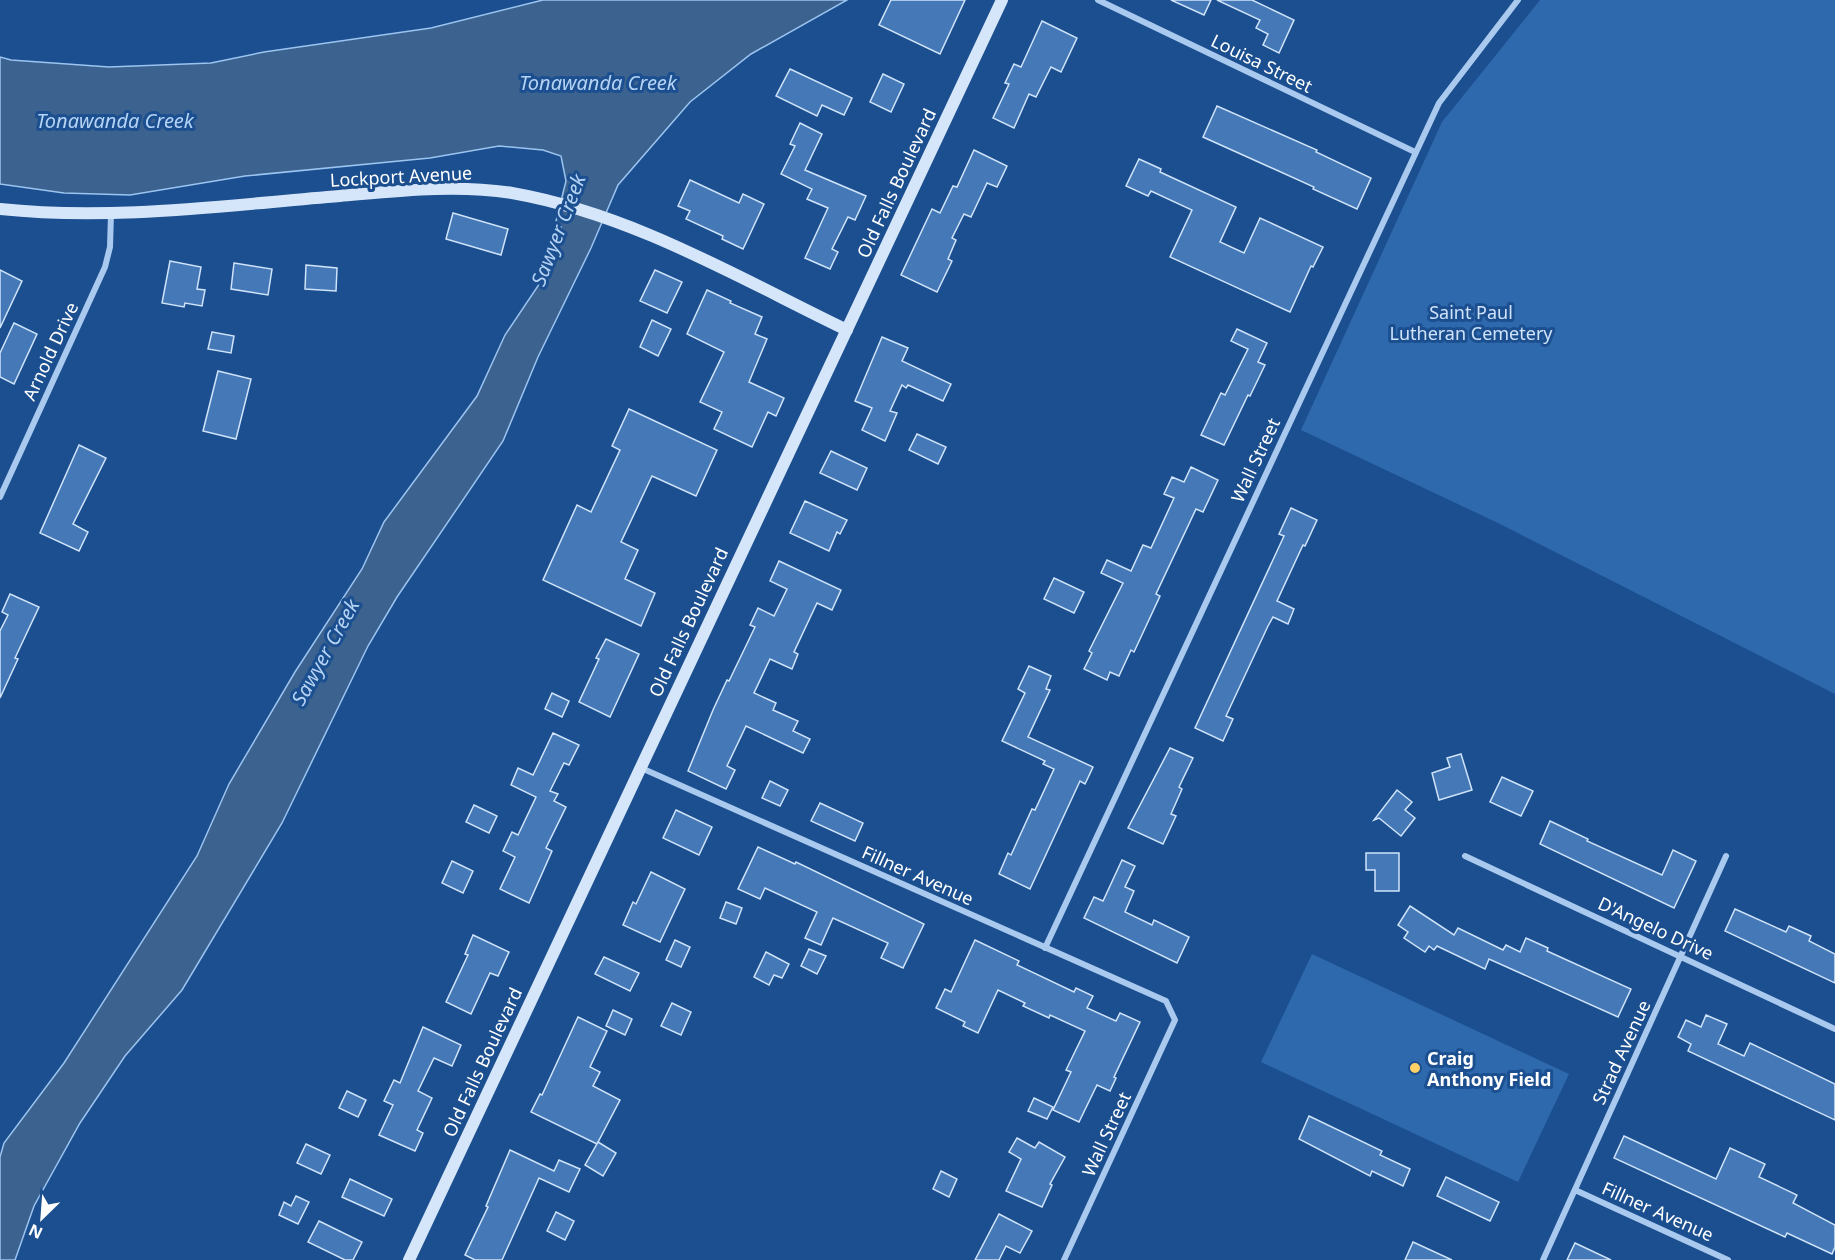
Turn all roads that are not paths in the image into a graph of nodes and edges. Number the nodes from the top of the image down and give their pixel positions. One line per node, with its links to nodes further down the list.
1 (1002, 0): 7 (street, Old Falls Boulevard)
2 (1098, 0): 4 (street, Louisa Street)
3 (1518, 0): 4 (street, Wall Street)
4 (1415, 152): 12 (street, Wall Street)
5 (0, 209): 6 (street, Lockport Avenue)
6 (111, 214): 7 (street, Lockport Avenue); 8 (street, Arnold Drive)
7 (847, 330): 9 (street, Old Falls Boulevard)
8 (0, 497)
9 (639, 767): 12 (street, Fillner Avenue); 17 (street, Old Falls Boulevard)
10 (1465, 856): 13 (street, D'Angelo Drive)
11 (1726, 856): 13 (street, Strad Avenue)
12 (1045, 948): 14 (street, Fillner Avenue)
13 (1681, 956): 15 (street, D'Angelo Drive); 16 (street, Strad Avenue)
14 (1175, 1020): 18 (street, Wall Street)
15 (1835, 1029)
16 (1575, 1190): 19 (street, Strad Avenue); 20 (street, Fillner Avenue)
17 (409, 1260)
18 (1064, 1260)
19 (1543, 1260)
20 (1728, 1260)

